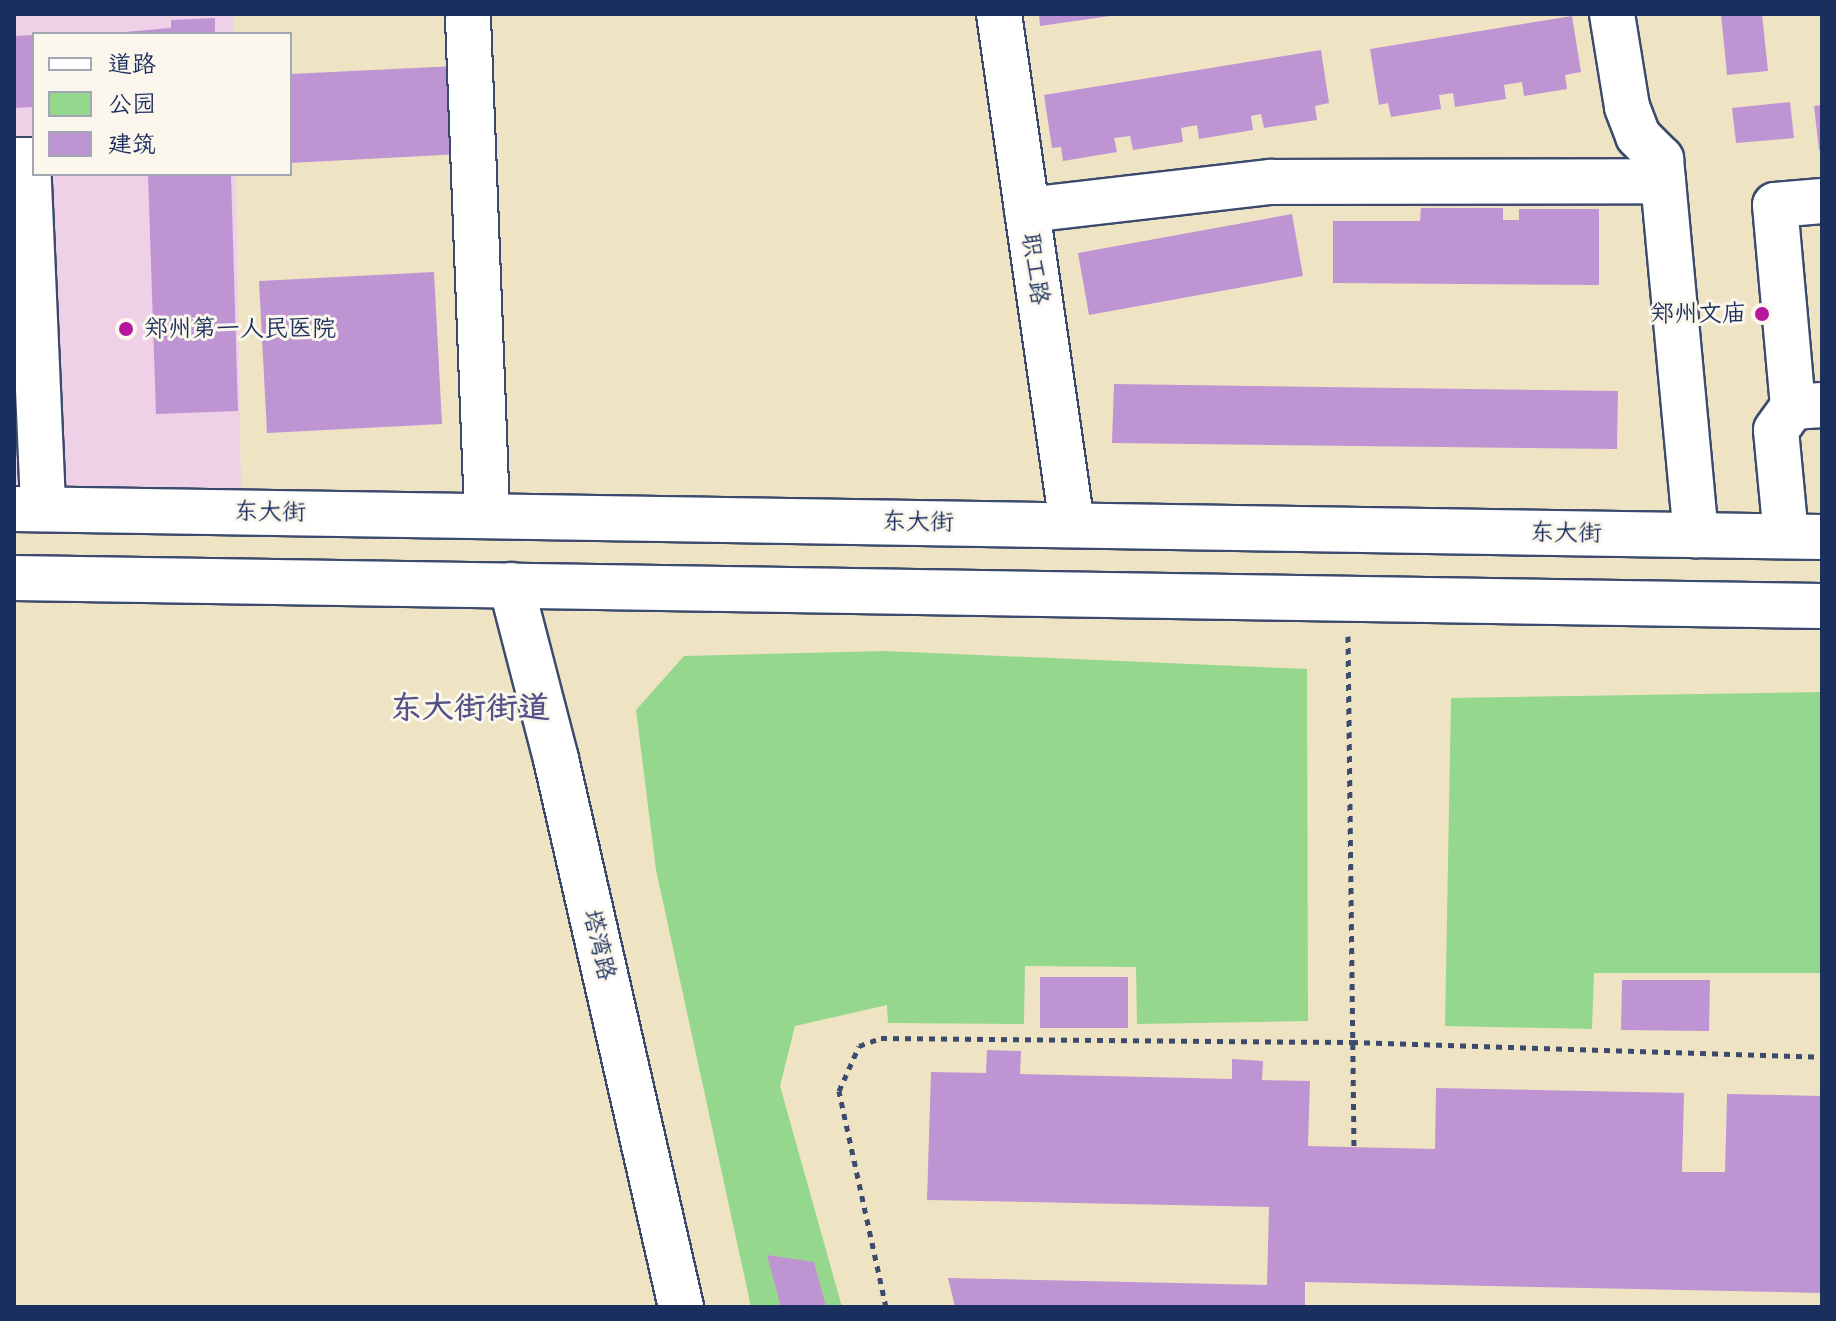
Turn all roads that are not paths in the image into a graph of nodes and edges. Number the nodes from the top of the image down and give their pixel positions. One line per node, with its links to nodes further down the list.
1 (999, 14): 7 (main road, 职工路)
2 (1612, 14): 5 (main road)
3 (468, 18): 10 (main road)
4 (14, 160): 9 (main road)
5 (1663, 181): 7 (main road); 12 (main road)
6 (1822, 201): 8 (main road)
7 (1027, 210): 11 (main road, 职工路)
8 (1808, 406): 13 (main road)
9 (29, 509): 10 (main road, 东大街)
10 (487, 516): 11 (main road, 东大街)
11 (1072, 525): 12 (main road, 东大街)
12 (1696, 535): 13 (main road, 东大街)
13 (1804, 536)
14 (14, 578): 15 (main road)
15 (511, 585): 16 (main road); 17 (main road, 塔湾路)
16 (1822, 606)
17 (681, 1307)

